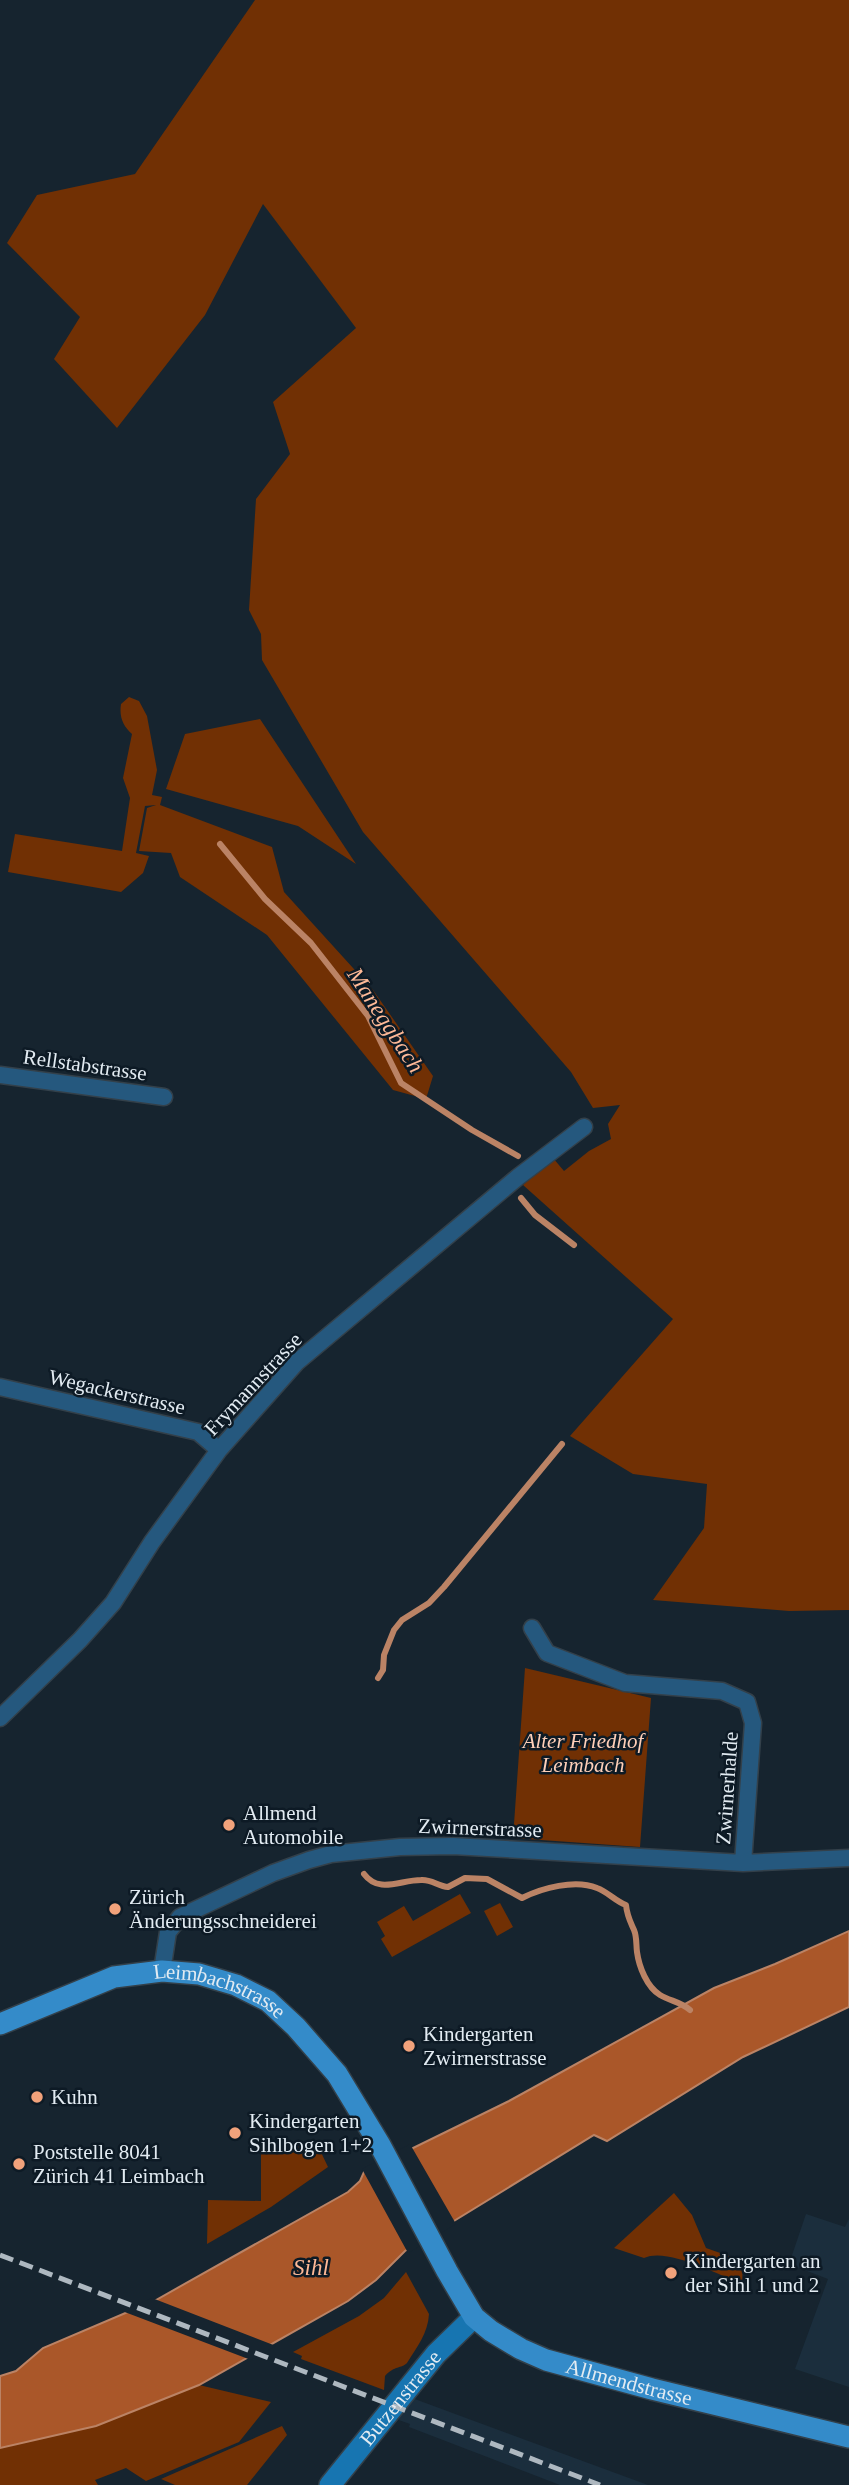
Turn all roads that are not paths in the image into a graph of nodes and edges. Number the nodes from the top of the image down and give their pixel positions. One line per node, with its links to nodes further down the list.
1 (0, 1075): 2 (street, Rellstabstrasse)
2 (164, 1097)
3 (584, 1127): 5 (street, Frymannstrasse)
4 (0, 1387): 5 (street, Wegackerstrasse)
5 (219, 1450): 7 (street, Frymannstrasse)
6 (532, 1628): 9 (street, Zwirnerhalde)
7 (0, 1717)
8 (849, 1858): 9 (street, Zwirnerstrasse)
9 (743, 1863): 10 (street, Zwirnerstrasse)
10 (162, 1970): 11 (main road, Leimbachstrasse); 12 (main road, Leimbachstrasse)
11 (0, 2024)
12 (444, 2267): 13 (main road, Allmendstrasse)
13 (474, 2317): 14 (main road, Allmendstrasse); 15 (main road, Butzenstrasse)
14 (849, 2437)
15 (331, 2485)

